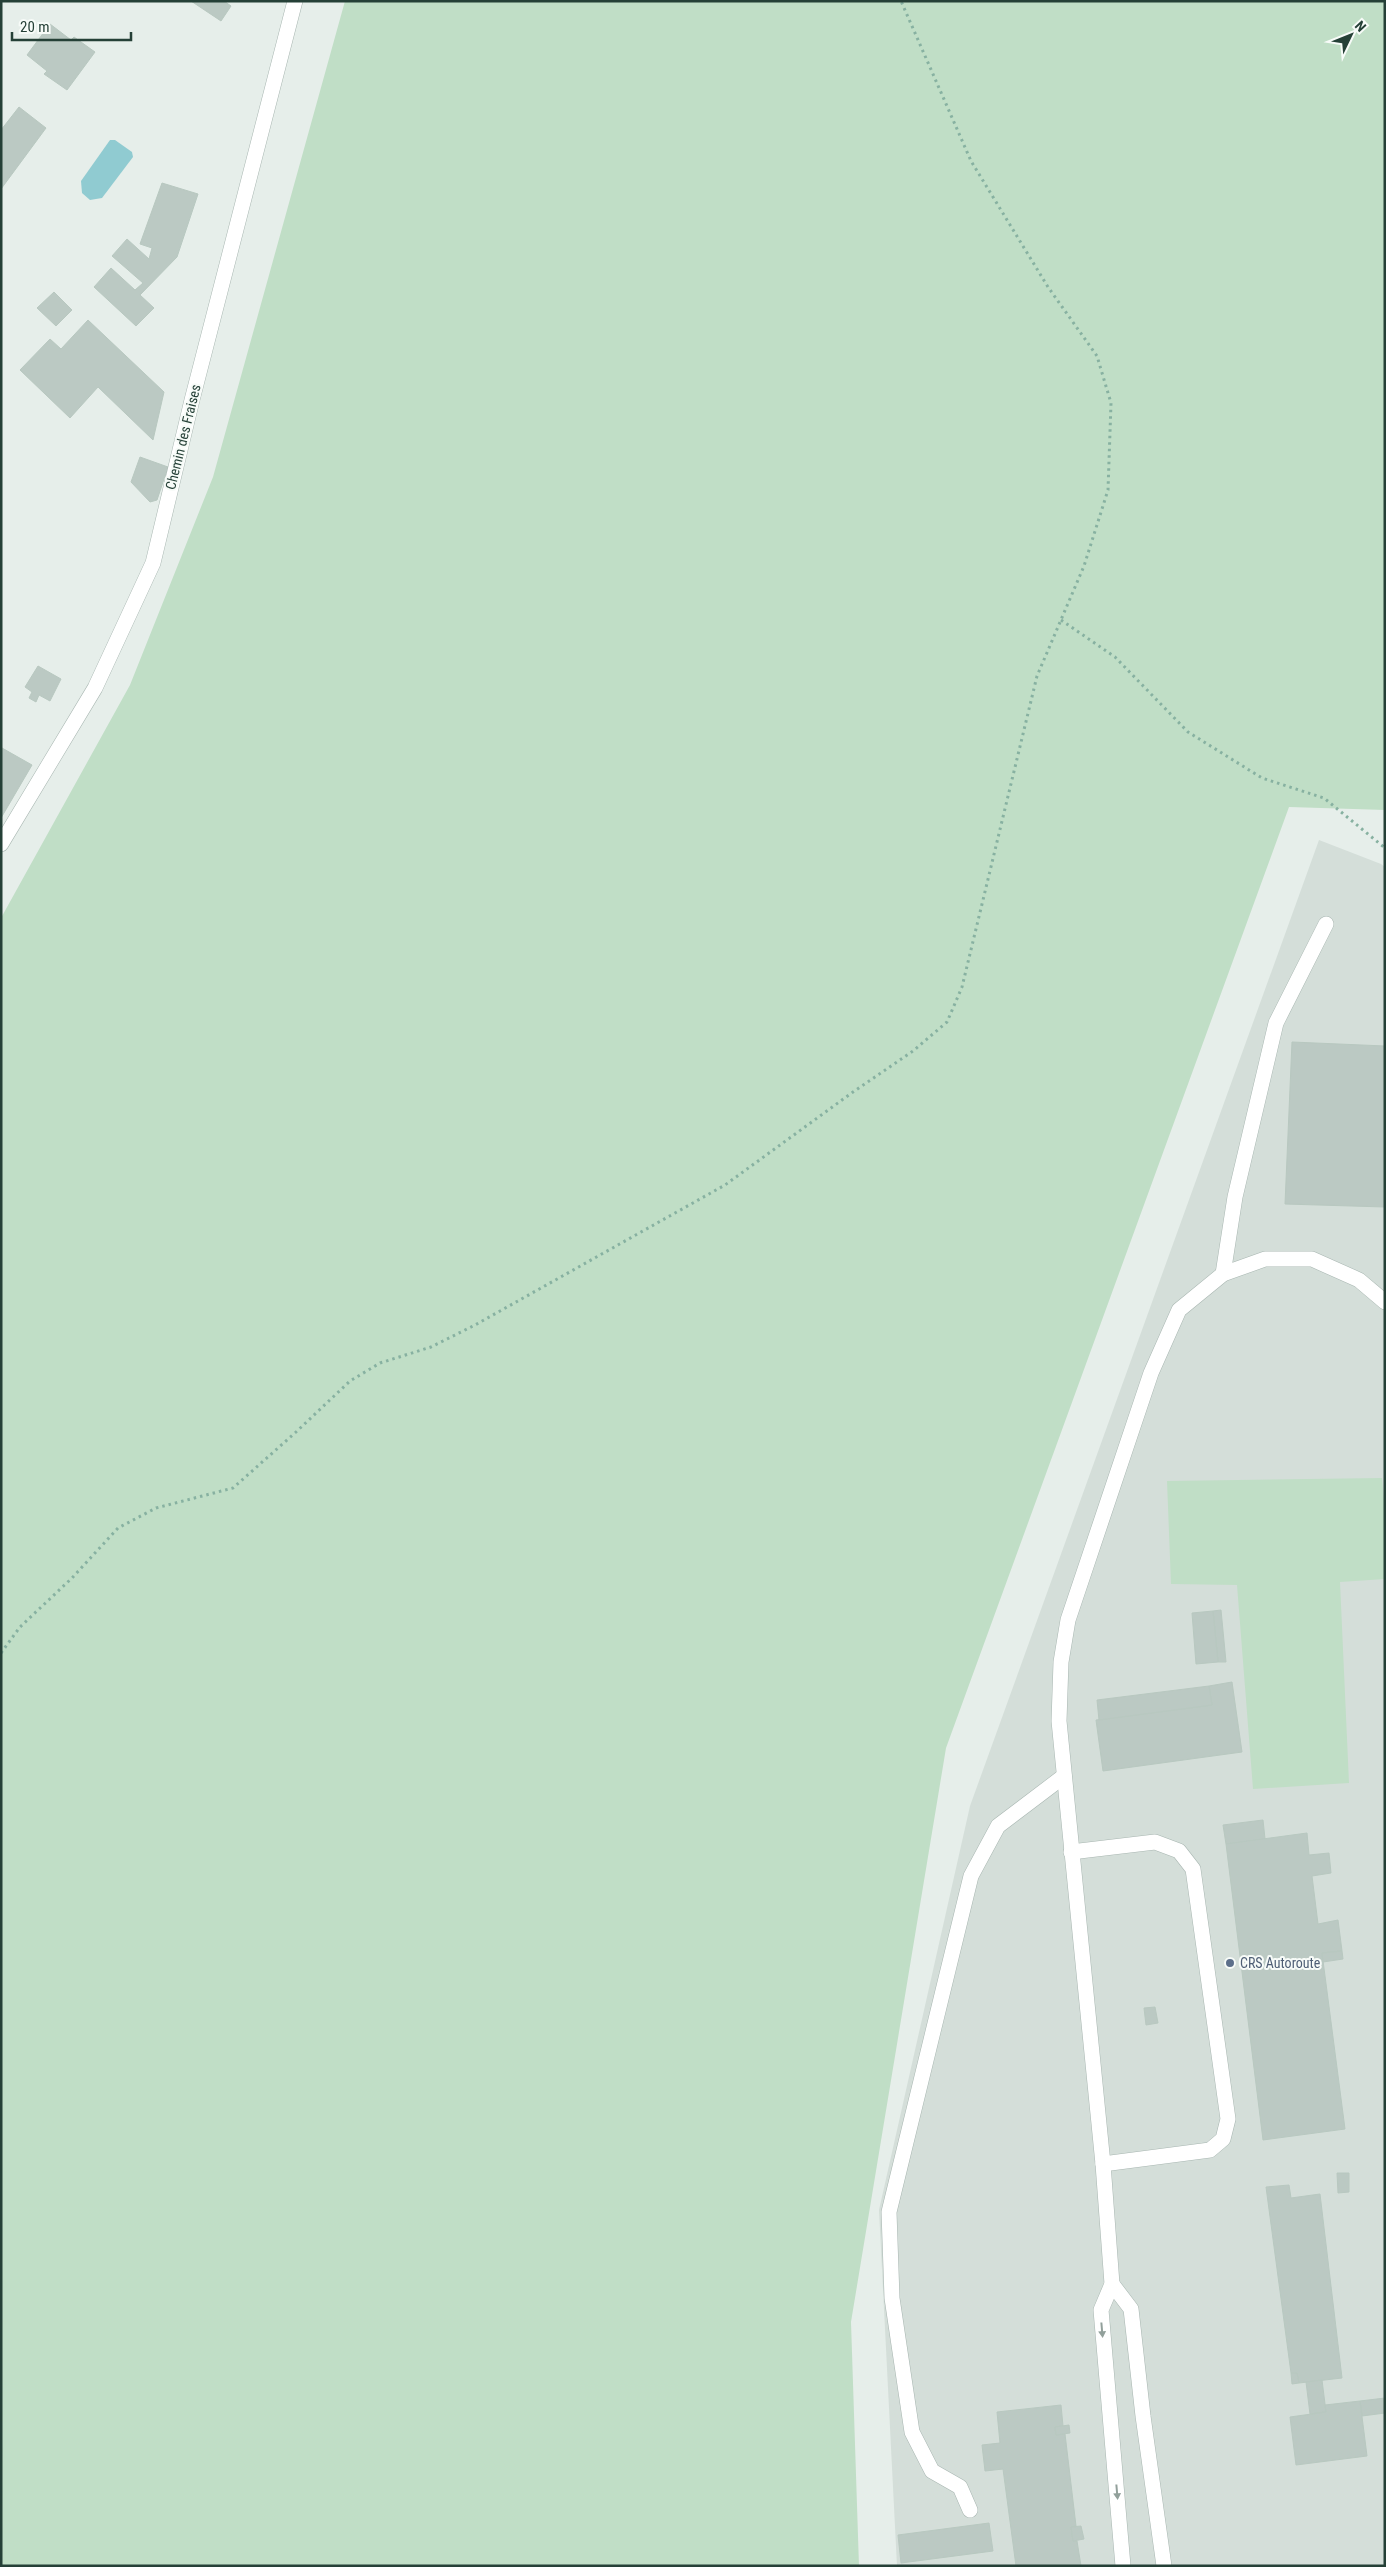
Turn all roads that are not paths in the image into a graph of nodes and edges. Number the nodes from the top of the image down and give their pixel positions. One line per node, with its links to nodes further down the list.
1 (295, 1): 2 (street, Chemin des Fraises)
2 (1, 844)
3 (1326, 924): 4 (street)
4 (1223, 1274): 5 (street); 6 (street)
5 (1385, 1302)
6 (1064, 1776): 7 (street); 10 (street)
7 (1071, 1852): 8 (street); 8 (street)
8 (1103, 2164): 9 (street)
9 (1112, 2284): 11 (street, one-way to 11); 12 (street)
10 (970, 2510)
11 (1123, 2566)
12 (1164, 2566)

